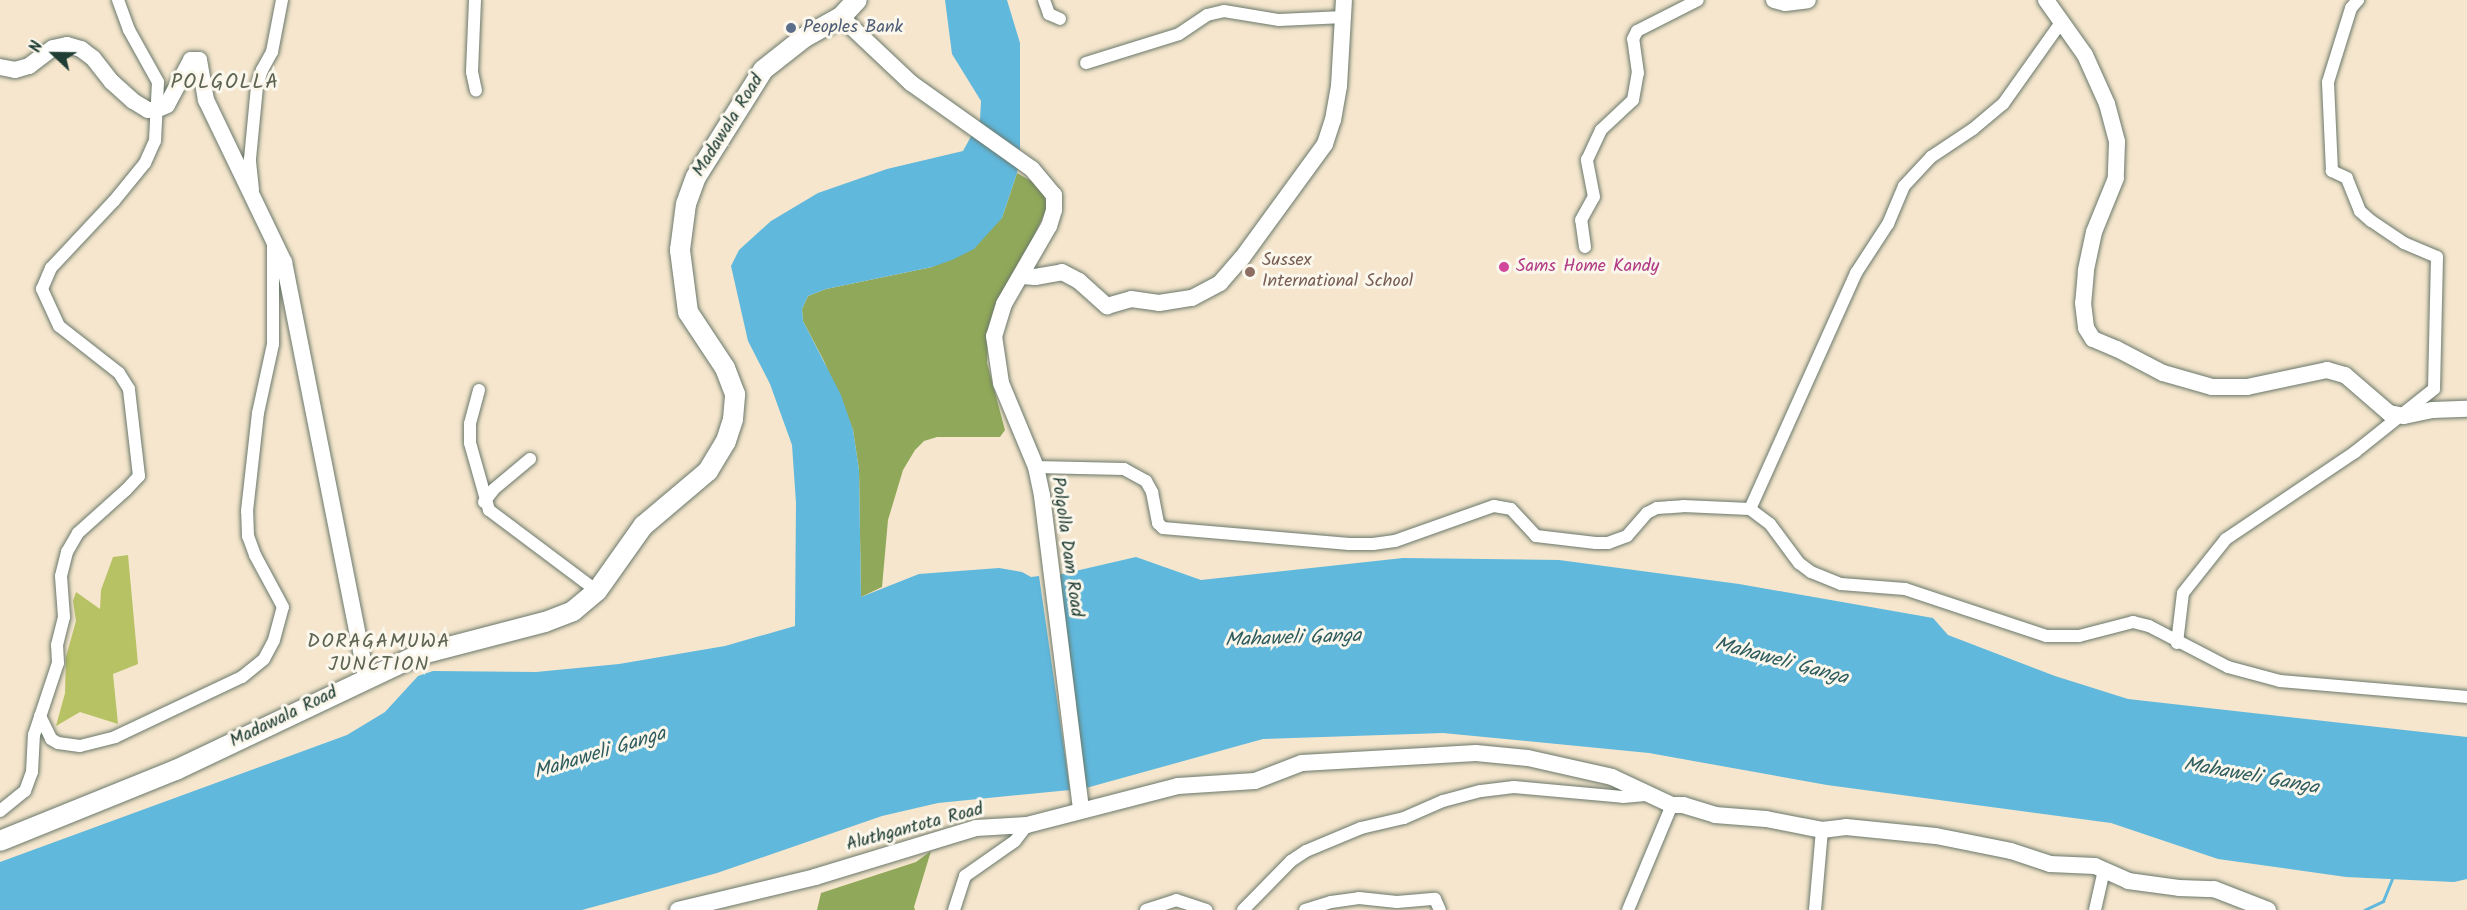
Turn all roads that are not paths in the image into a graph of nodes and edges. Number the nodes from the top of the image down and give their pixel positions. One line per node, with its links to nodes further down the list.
1 (117, 0): 18 (street)
2 (282, 0): 19 (street)
3 (475, 0): 17 (street)
4 (857, 0): 12 (main road, Madawala Road)
5 (1044, 0): 13 (street)
6 (1698, 0): 21 (street)
7 (1774, 0): 8 (street)
8 (1808, 0)
9 (2046, 0): 14 (street)
10 (2358, 0): 25 (street)
11 (1344, 8): 15 (street); 22 (street)
12 (840, 9): 22 (street, Polgolla Dam Road); 30 (main road, Madawala Road)
13 (1060, 19)
14 (2062, 21): 25 (street); 29 (street)
15 (1086, 63)
16 (0, 67): 18 (street)
17 (476, 91)
18 (156, 110): 19 (street); 34 (street)
19 (254, 203): 20 (street)
20 (273, 236): 32 (street); 34 (street)
21 (1585, 247)
22 (1022, 276): 27 (street, Polgolla Dam Road)
23 (479, 390): 28 (street)
24 (2467, 409): 25 (street)
25 (2398, 415): 31 (street)
26 (530, 459): 28 (street)
27 (1036, 467): 29 (street); 36 (street, Polgolla Dam Road)
28 (484, 502): 30 (street)
29 (1750, 509): 31 (street)
30 (597, 591): 32 (main road, Madawala Road)
31 (2177, 643): 33 (street)
32 (366, 678): 41 (main road, Madawala Road)
33 (2467, 697)
34 (39, 716): 38 (street)
35 (1653, 795): 36 (street, Aluthgantota Road); 37 (street, Aluthgantota Road); 47 (street)
36 (1080, 801): 39 (street, Aluthgantota Road)
37 (1672, 805): 40 (street, Aluthgantota Road); 50 (street)
38 (0, 811)
39 (1027, 825): 43 (street, Aluthgantota Road); 44 (street)
40 (1822, 830): 42 (street, Aluthgantota Road); 51 (street)
41 (0, 841)
42 (2104, 870): 52 (street); 53 (street, Aluthgantota Road)
43 (682, 910)
44 (954, 910)
45 (1146, 910): 46 (street)
46 (1206, 910)
47 (1243, 910)
48 (1305, 910): 49 (street)
49 (1440, 910)
50 (1629, 910)
51 (1815, 910)
52 (2095, 910)
53 (2268, 910)

